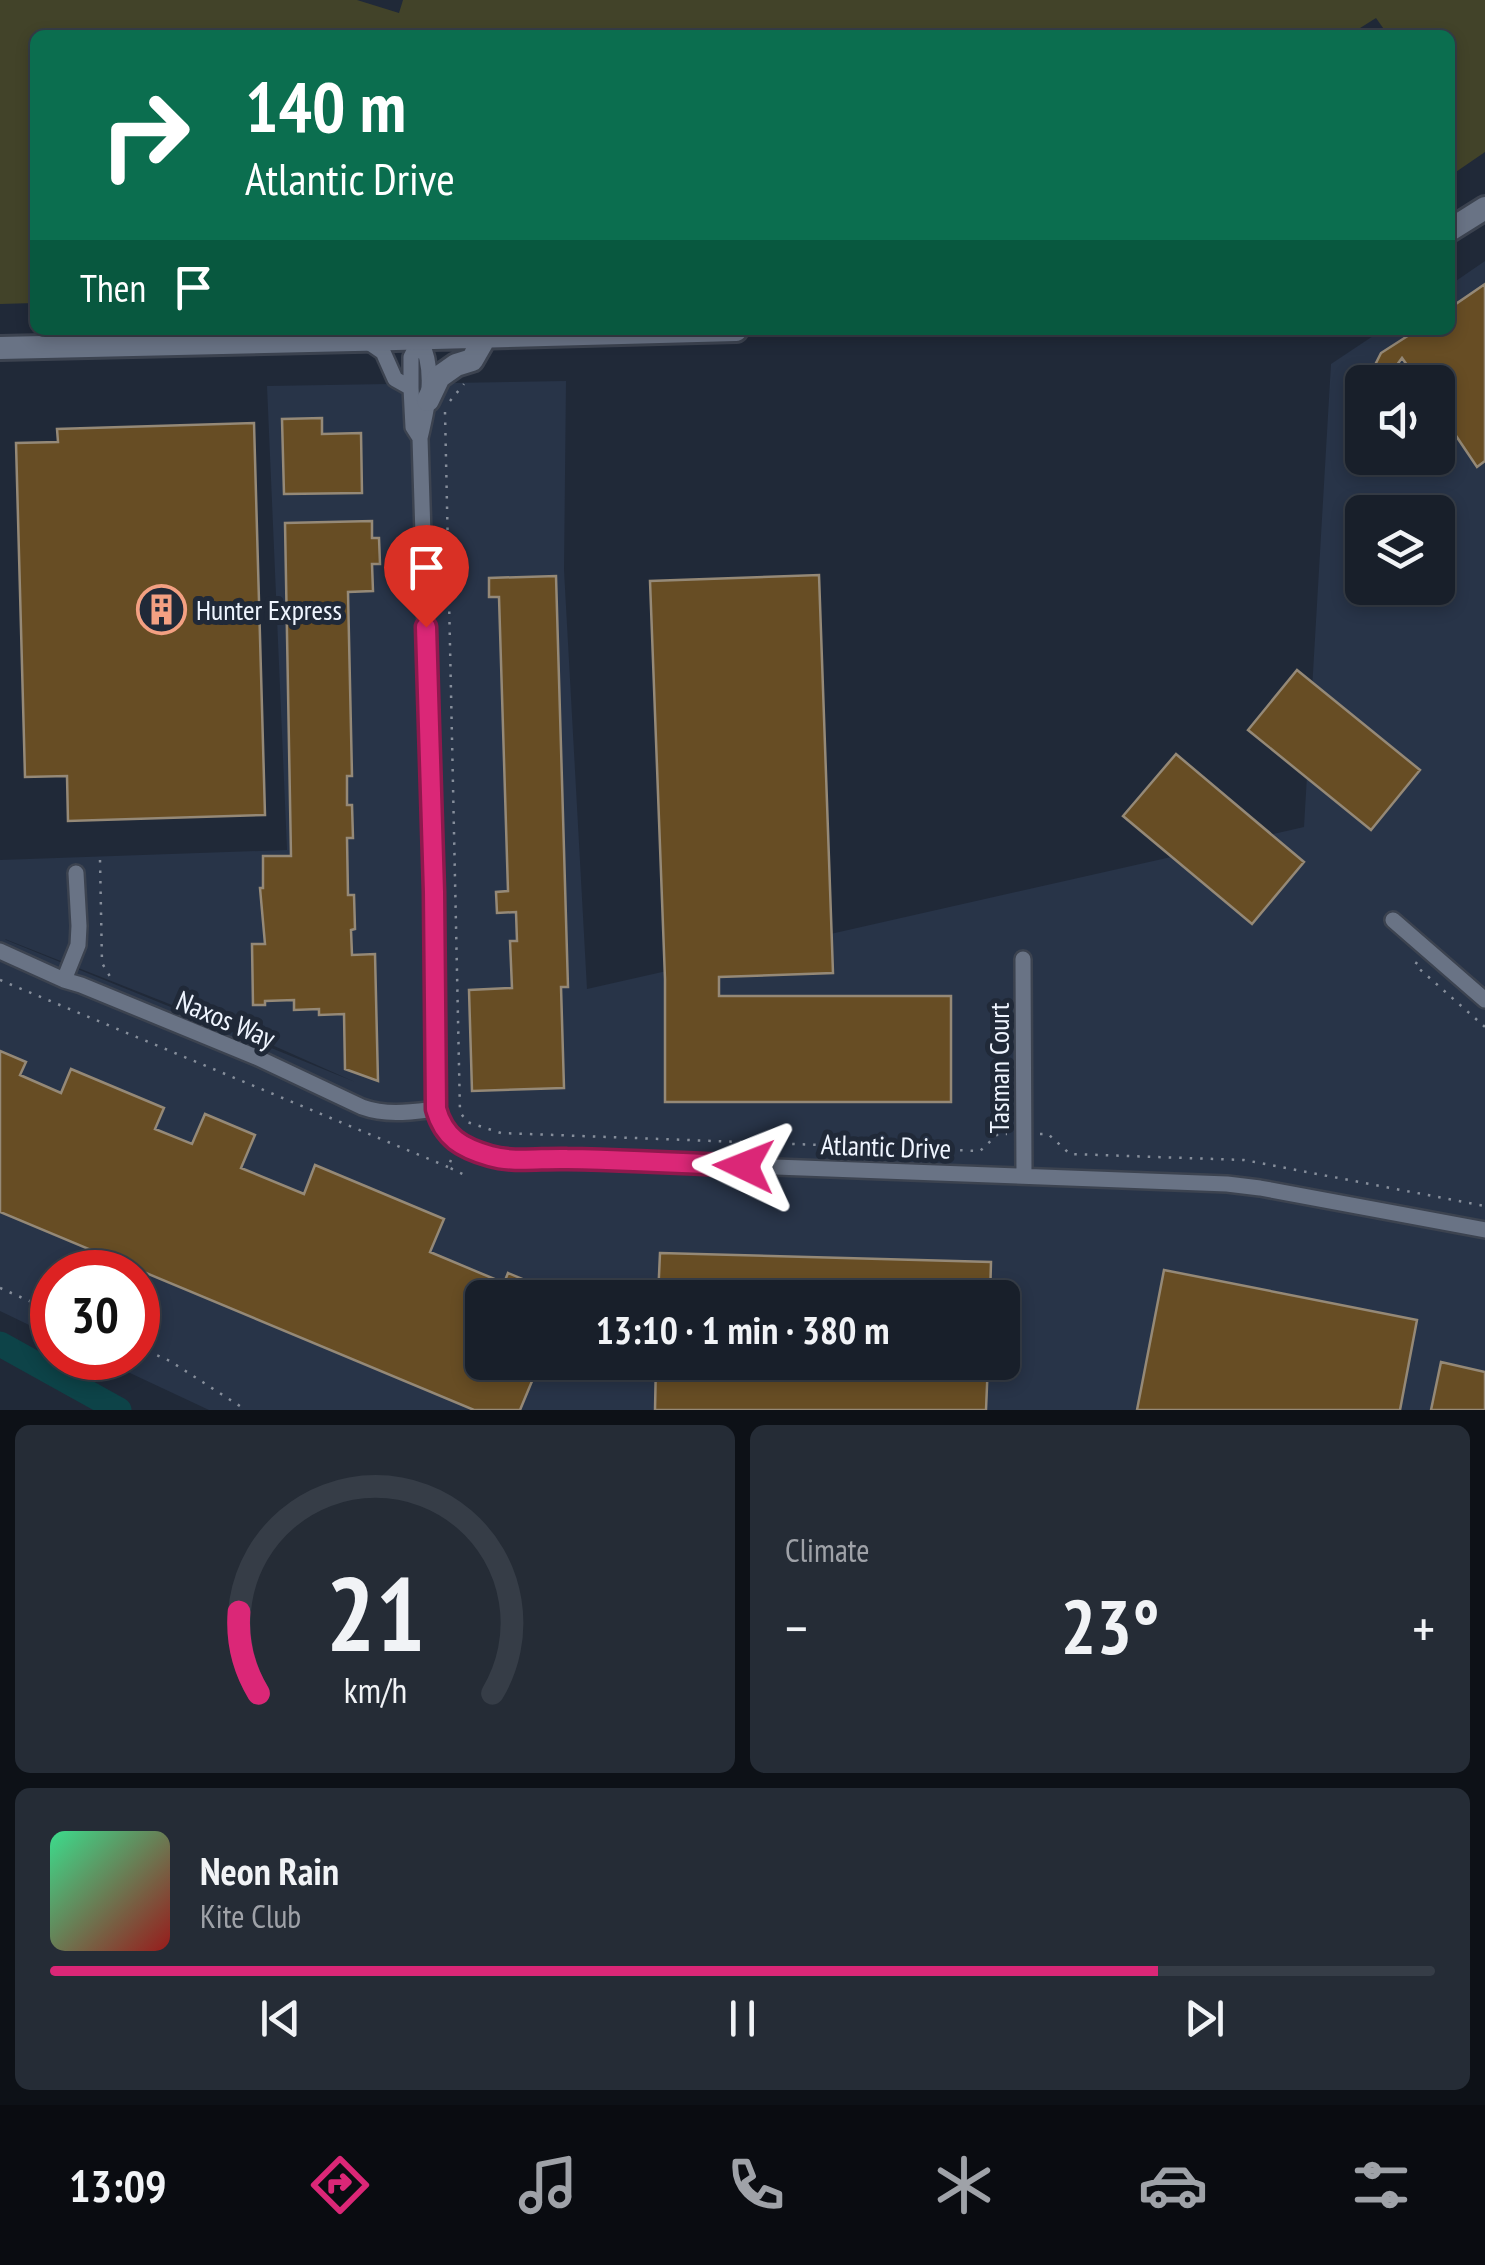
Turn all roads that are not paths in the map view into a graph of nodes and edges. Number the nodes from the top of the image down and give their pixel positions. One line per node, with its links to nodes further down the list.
1 (1485, 208): 2 (main road)
2 (1455, 227)
3 (578, 335): 5 (main road)
4 (420, 338): 5 (main road); 6 (main road); 8 (street)
5 (484, 338): 8 (main road)
6 (364, 339): 7 (main road); 8 (street)
7 (0, 348)
8 (420, 394): 15 (street)
9 (76, 873): 13 (street)
10 (1393, 920): 14 (street)
11 (0, 951): 13 (street, Naxos Way)
12 (1023, 960): 16 (street, Tasman Court)
13 (64, 980): 15 (street, Naxos Way)
14 (1485, 1000)
15 (436, 1109): 16 (street, Atlantic Drive)
16 (1024, 1176): 17 (street, Atlantic Drive)
17 (1485, 1230)

